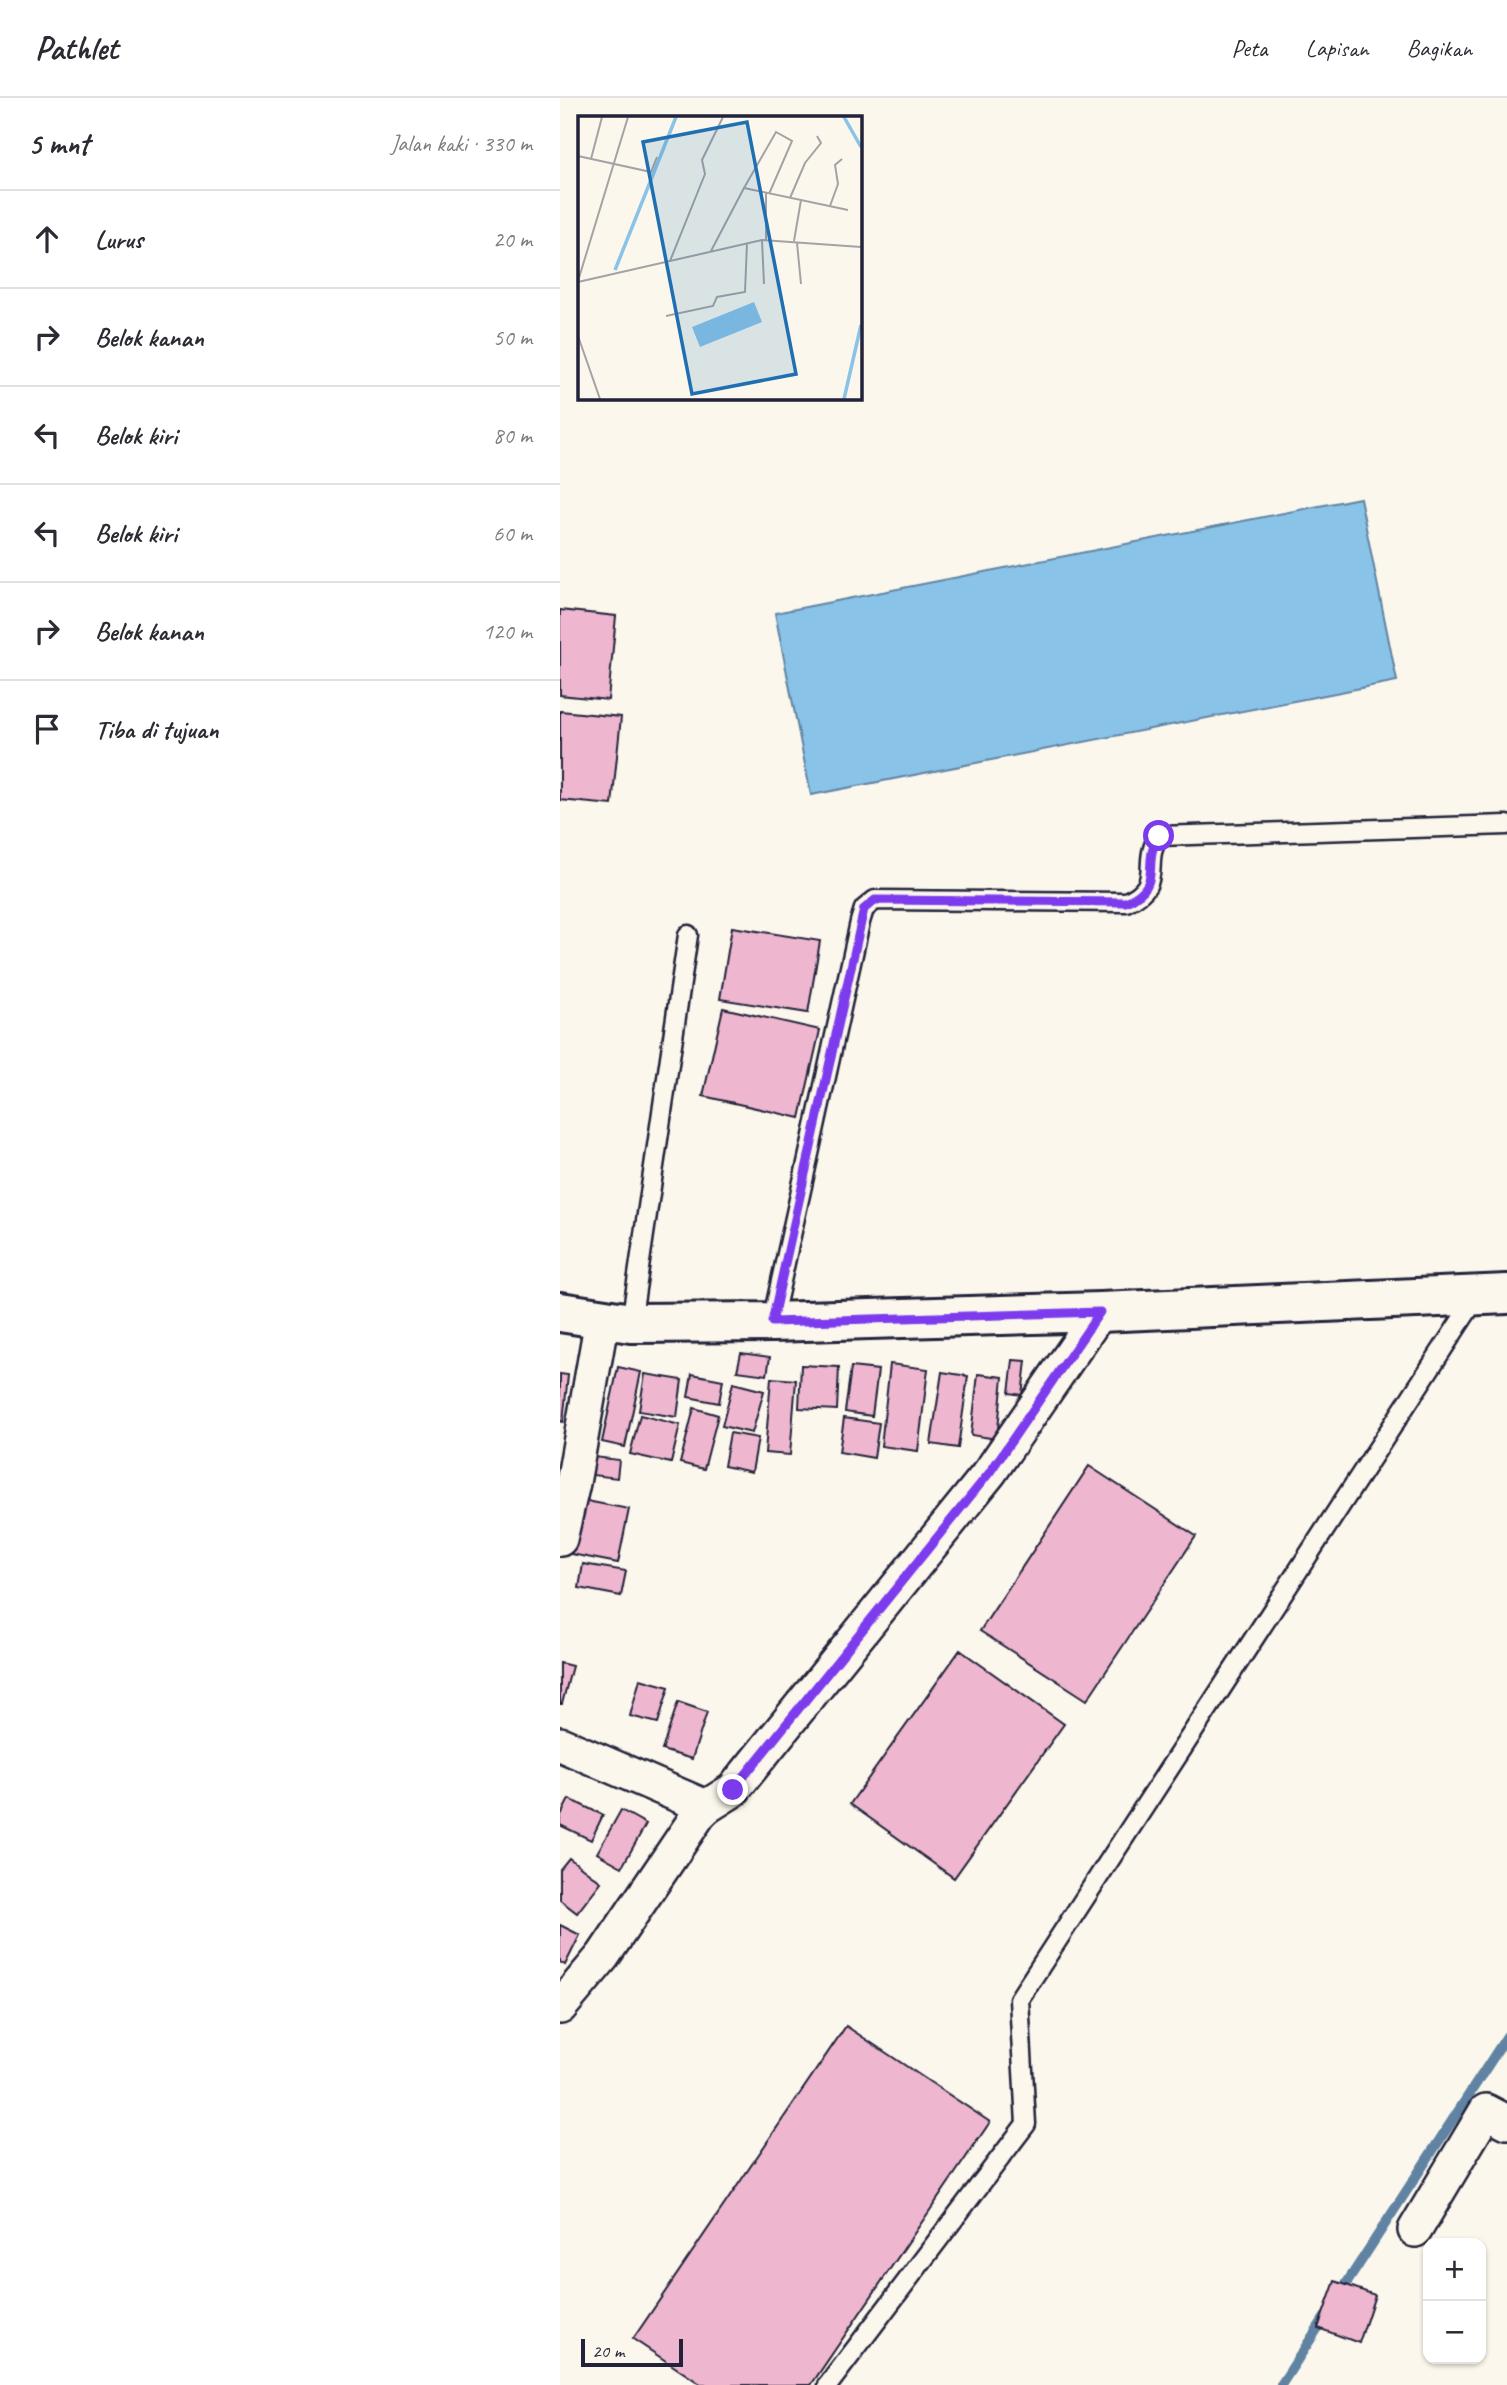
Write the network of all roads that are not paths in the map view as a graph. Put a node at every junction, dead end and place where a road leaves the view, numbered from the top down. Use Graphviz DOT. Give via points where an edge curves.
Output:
graph roads {
  1 [pos="1507,825"];
  2 [pos="688,935"];
  3 [pos="1492,1295"];
  4 [pos="560,1312"];
  5 [pos="1100,1312"];
  6 [pos="617,1321"];
  7 [pos="772,1322"];
  8 [pos="560,1539"];
  9 [pos="560,1744"];
  10 [pos="706,1807"];
  11 [pos="560,2007"];
  12 [pos="1507,2122"];
  13 [pos="1415,2230"];
  14 [pos="828,2385"];
  1 -- 7 [label="lane" via="1159,836 1153,844 1149,884 1140,896 1126,902 875,900 864,909 860,922"];
  2 -- 6 [label="lane"];
  3 -- 5 [label="main road"];
  3 -- 14 [label="lane" via="1019,1999 1026,2124"];
  4 -- 6 [label="main road"];
  5 -- 7 [label="main road"];
  5 -- 10 [label="street" via="990,1472 748,1774"];
  6 -- 7 [label="main road"];
  6 -- 8 [label="street"];
  9 -- 10 [label="street"];
  10 -- 11 [label="street" via="603,1956"];
  12 -- 13 [label="street" via="1486,2111"];
}
